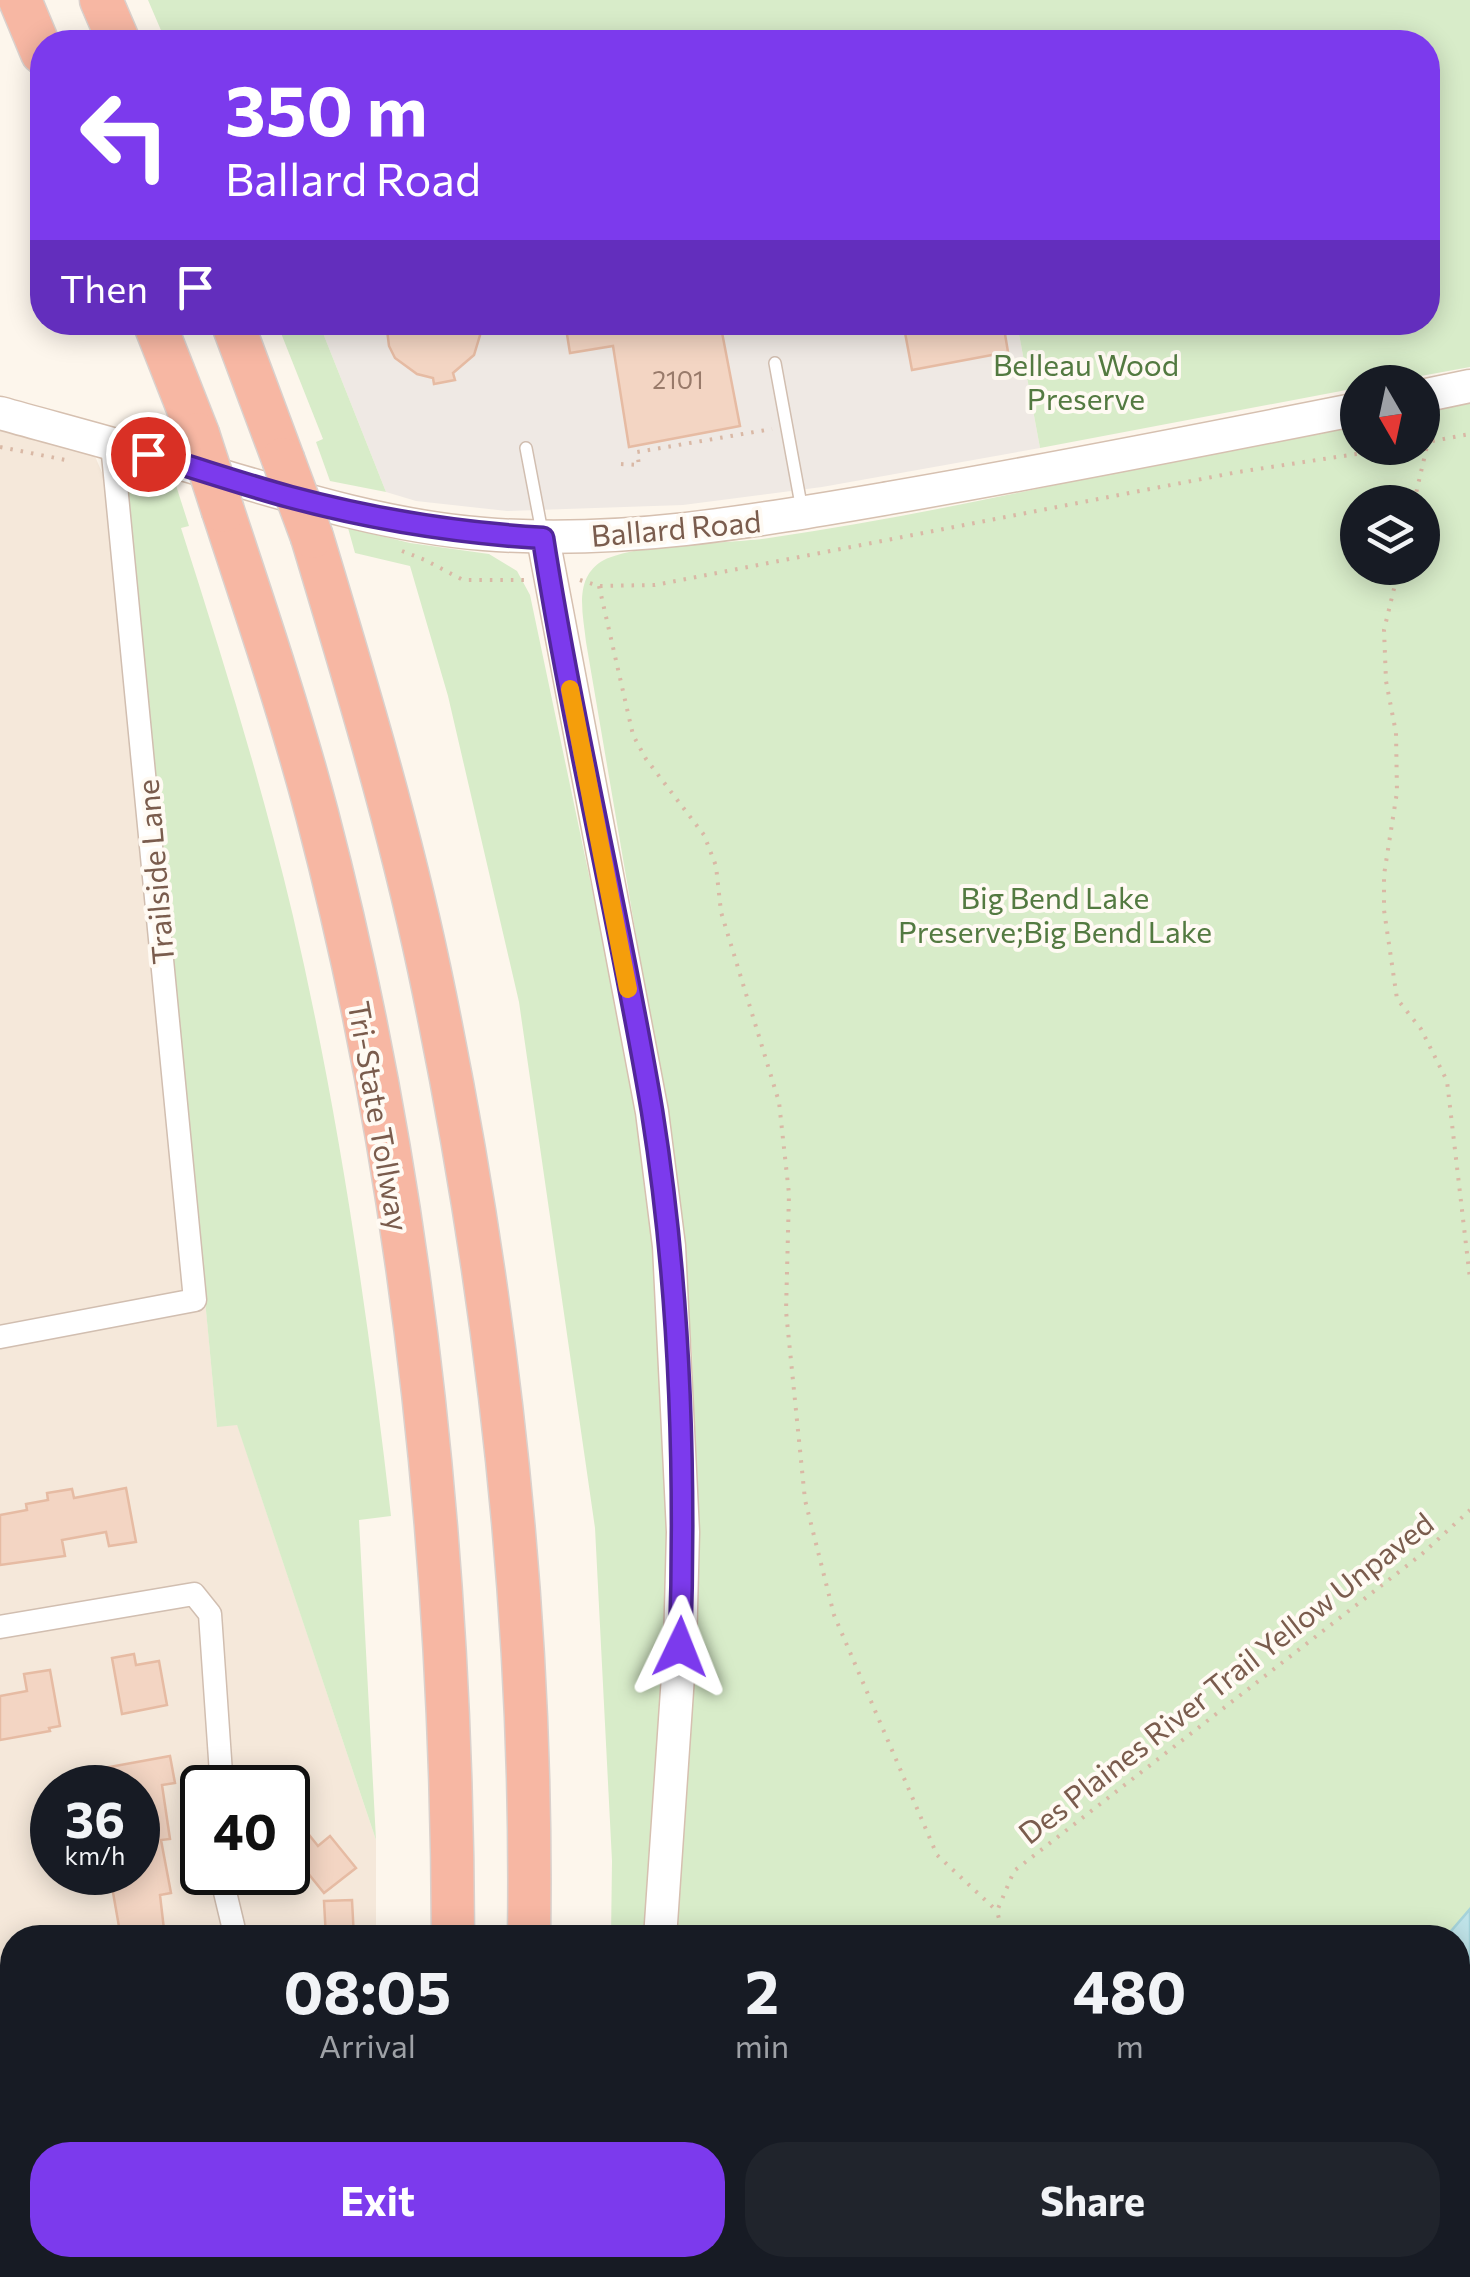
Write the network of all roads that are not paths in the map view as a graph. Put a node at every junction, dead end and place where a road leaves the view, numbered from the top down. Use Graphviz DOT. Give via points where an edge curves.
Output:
graph roads {
  1 [pos="20,0"];
  2 [pos="101,0"];
  3 [pos="32,30"];
  4 [pos="114,30"];
  5 [pos="159,335"];
  6 [pos="237,335"];
  7 [pos="775,364"];
  8 [pos="1470,386"];
  9 [pos="1440,392"];
  10 [pos="1340,412"];
  11 [pos="0,414"];
  12 [pos="112,444"];
  13 [pos="526,448"];
  14 [pos="803,514"];
  15 [pos="543,538"];
  16 [pos="0,1337"];
  17 [pos="0,1627"];
  18 [pos="220,1765"];
  19 [pos="226,1895"];
  20 [pos="233,1925"];
  21 [pos="453,1925"];
  22 [pos="530,1925"];
  23 [pos="661,1925"];
  1 -- 3 [label="highway"];
  2 -- 4 [label="highway"];
  5 -- 21 [label="highway, Tri-State Tollway, bridge" via="198,434 317,814 382,1104 432,1464 446,1642"];
  6 -- 22 [label="highway, bridge" via="312,537 386,790 462,1136 497,1367 520,1612"];
  7 -- 14 [label="lane"];
  8 -- 9 [label="street"];
  10 -- 14 [label="street, Ballard Road"];
  11 -- 12 [label="street, Ballard Road"];
  12 -- 15 [label="street, Ballard Road" via="310,502 420,525"];
  12 -- 16 [label="street, Trailside Lane" via="195,1300"];
  13 -- 15 [label="lane"];
  14 -- 15 [label="street, Ballard Road"];
  15 -- 23 [label="street" via="652,1112 668,1246 682,1570"];
  17 -- 18 [label="street" via="194,1594 210,1614"];
  19 -- 20 [label="street"];
}
